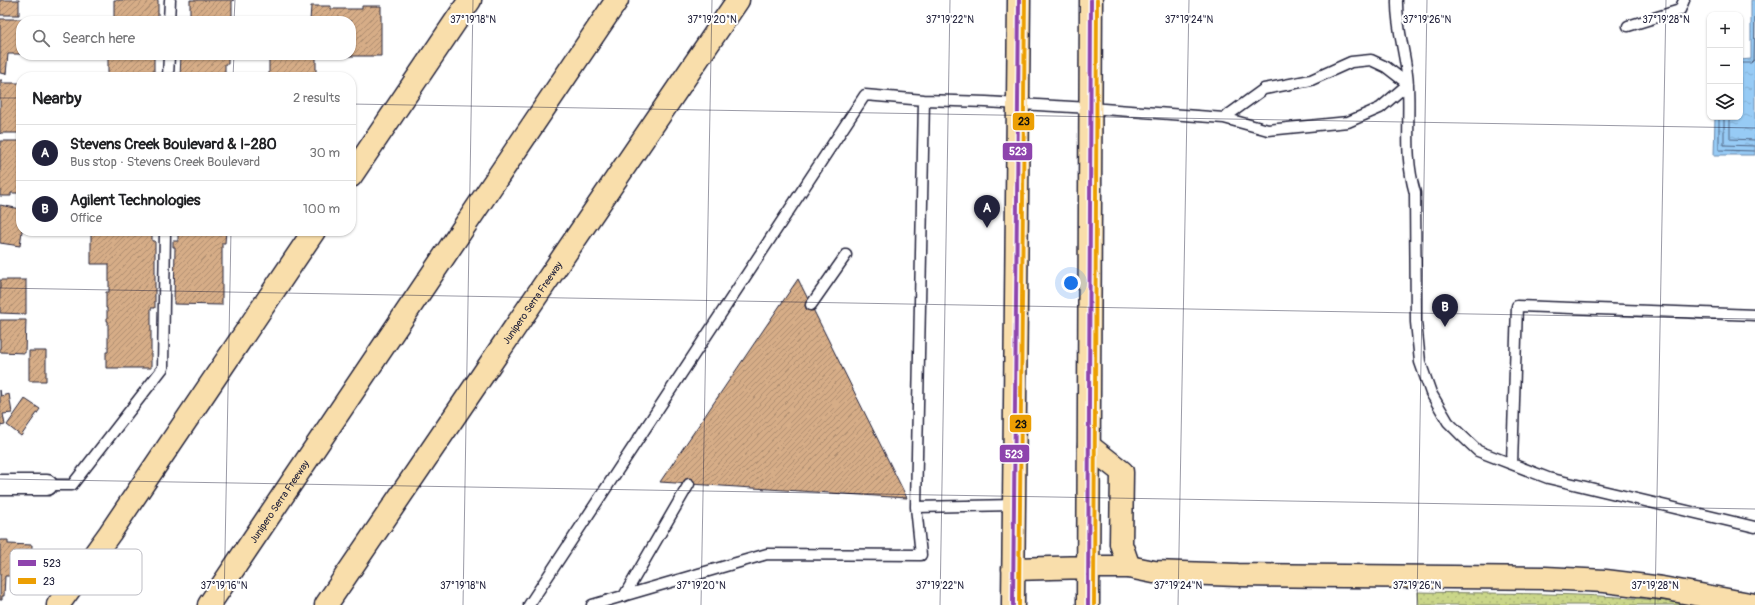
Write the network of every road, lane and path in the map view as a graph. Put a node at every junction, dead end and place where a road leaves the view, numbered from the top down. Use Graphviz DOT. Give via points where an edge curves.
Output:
graph roads {
  1 [pos="170,0"];
  2 [pos="470,0"];
  3 [pos="617,0"];
  4 [pos="738,0"];
  5 [pos="1019,0"];
  6 [pos="1091,0"];
  7 [pos="1397,0"];
  8 [pos="1684,0"];
  9 [pos="169,16"];
  10 [pos="1628,26"];
  11 [pos="169,60"];
  12 [pos="168,72"];
  13 [pos="1408,84"];
  14 [pos="924,100"];
  15 [pos="1019,104"];
  16 [pos="1090,108"];
  17 [pos="1224,118"];
  18 [pos="356,169"];
  19 [pos="165,236"];
  20 [pos="311,236"];
  21 [pos="846,256"];
  22 [pos="811,305"];
  23 [pos="1755,315"];
  24 [pos="1090,446"];
  25 [pos="1512,464"];
  26 [pos="689,484"];
  27 [pos="0,485"];
  28 [pos="47,485"];
  29 [pos="1015,505"];
  30 [pos="916,507"];
  31 [pos="1755,527"];
  32 [pos="98,549"];
  33 [pos="1089,567"];
  34 [pos="1129,567"];
  35 [pos="1014,569"];
  36 [pos="65,595"];
  37 [pos="624,596"];
  38 [pos="58,605"];
  39 [pos="209,605"];
  40 [pos="326,605"];
  41 [pos="529,605"];
  42 [pos="592,605"];
  43 [pos="1013,605"];
  44 [pos="1088,605"];
  45 [pos="1755,605"];
  1 -- 9 [label="lane"];
  2 -- 18 [label="main road"];
  3 -- 39 [label="main road, Junipero Serra Freeway"];
  4 -- 40 [label="main road, Junipero Serra Freeway"];
  5 -- 15 [label="main road"];
  6 -- 16 [label="main road"];
  7 -- 13 [label="lane"];
  8 -- 10 [label="lane" via="1680,10"];
  11 -- 12 [label="lane"];
  13 -- 17 [label="lane" via="1380,108 1348,122 1268,130"];
  13 -- 17 [label="lane" via="1386,67 1371,60 1351,62 1310,80 1264,89"];
  13 -- 25 [label="lane" via="1408,155 1415,193 1416,322 1420,362 1431,393 1448,422 1478,451"];
  14 -- 15 [label="lane"];
  14 -- 30 [label="lane"];
  14 -- 41 [label="lane" via="865,95"];
  15 -- 16 [label="lane"];
  15 -- 29 [label="main road"];
  16 -- 17 [label="lane"];
  16 -- 24 [label="main road"];
  19 -- 28 [label="lane" via="163,368 72,485"];
  20 -- 32 [label="main road"];
  21 -- 22 [label="lane"];
  23 -- 25 [label="lane" via="1517,306"];
  24 -- 33 [label="main road"];
  24 -- 34 [label="main road" via="1122,472 1121,544"];
  25 -- 31 [label="lane" via="1548,478"];
  26 -- 37 [label="lane"];
  27 -- 28 [label="street"];
  29 -- 30 [label="lane"];
  29 -- 35 [label="main road"];
  30 -- 37 [label="lane" via="921,555 767,554"];
  33 -- 34 [label="main road"];
  33 -- 35 [label="main road"];
  33 -- 44 [label="main road"];
  34 -- 45 [label="main road" via="1154,572 1238,575 1545,578 1605,581 1662,588"];
  35 -- 43 [label="main road"];
  36 -- 38 [label="main road"];
  37 -- 42 [label="lane"];
}
